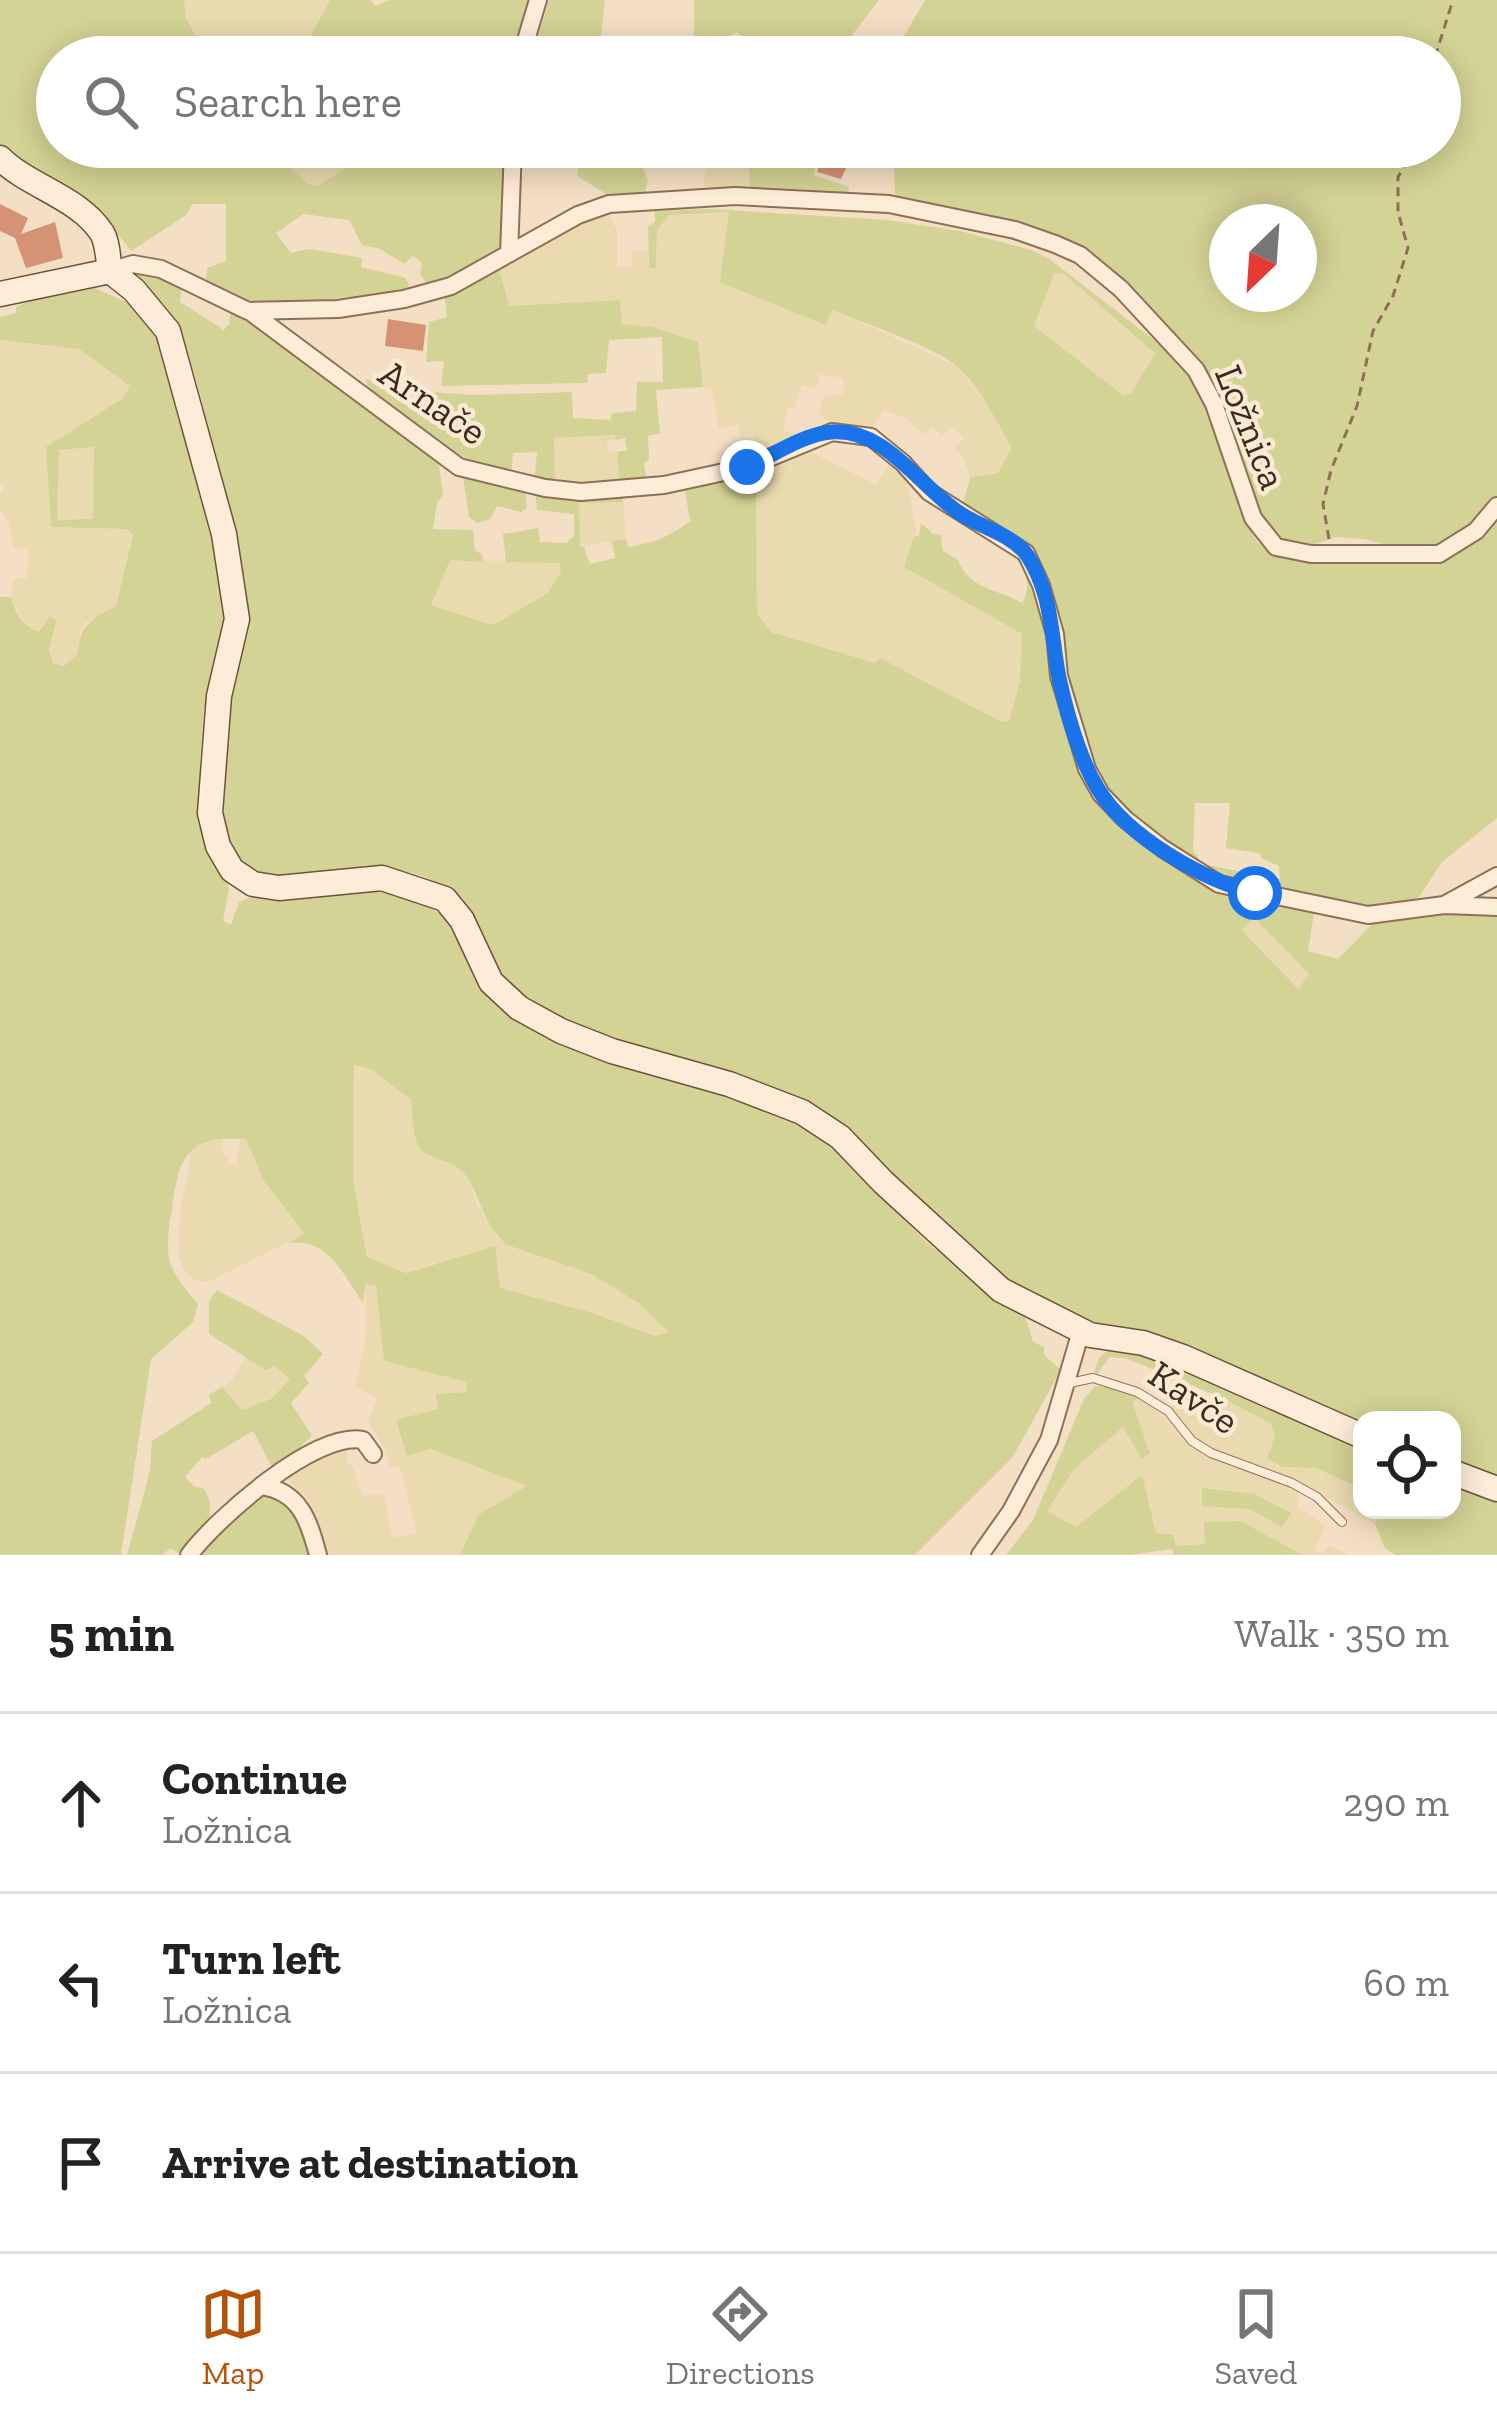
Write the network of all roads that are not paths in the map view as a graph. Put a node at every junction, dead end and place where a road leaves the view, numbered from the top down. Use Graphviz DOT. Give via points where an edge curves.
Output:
graph roads {
  1 [pos="538,0"];
  2 [pos="527,36"];
  3 [pos="0,158"];
  4 [pos="512,168"];
  5 [pos="889,204"];
  6 [pos="509,254"];
  7 [pos="110,271"];
  8 [pos="0,294"];
  9 [pos="248,310"];
  10 [pos="1497,506"];
  11 [pos="1497,876"];
  12 [pos="1444,905"];
  13 [pos="1497,907"];
  14 [pos="1081,1330"];
  15 [pos="1065,1384"];
  16 [pos="1353,1432"];
  17 [pos="373,1454"];
  18 [pos="1461,1476"];
  19 [pos="261,1486"];
  20 [pos="1497,1490"];
  21 [pos="1342,1522"];
  22 [pos="189,1555"];
  23 [pos="318,1555"];
  24 [pos="980,1555"];
  1 -- 2 [label="street"];
  3 -- 7 [label="street" via="92,222 104,235"];
  4 -- 6 [label="street"];
  5 -- 6 [label="street, Arnače" via="735,196 609,204"];
  5 -- 10 [label="street, Ložnica" via="1015,230 1080,255 1196,370 1253,518 1276,547 1438,554 1476,531"];
  6 -- 9 [label="street, Arnače" via="451,286 404,299"];
  7 -- 8 [label="street"];
  7 -- 9 [label="street, Arnače" via="133,264 161,269"];
  7 -- 14 [label="street" via="168,331 224,534 237,619 219,695 210,813 232,870 279,888 382,878 445,899 491,982 519,1008 612,1051 802,1112 840,1137 1001,1290"];
  9 -- 12 [label="street, Arnače" via="459,467 545,488 664,485 747,467 832,432 871,437 929,492 1026,553 1088,769 1125,820 1237,889 1354,914"];
  11 -- 12 [label="street"];
  12 -- 13 [label="street"];
  14 -- 15 [label="street"];
  14 -- 16 [label="street" via="1184,1357"];
  15 -- 21 [label="lane, Kavče" via="1093,1378 1137,1392 1168,1411 1192,1442 1292,1483"];
  15 -- 24 [label="street" via="1049,1440"];
  17 -- 19 [label="street" via="350,1437"];
  18 -- 20 [label="street"];
  19 -- 22 [label="street"];
  19 -- 23 [label="street" via="295,1500"];
}
